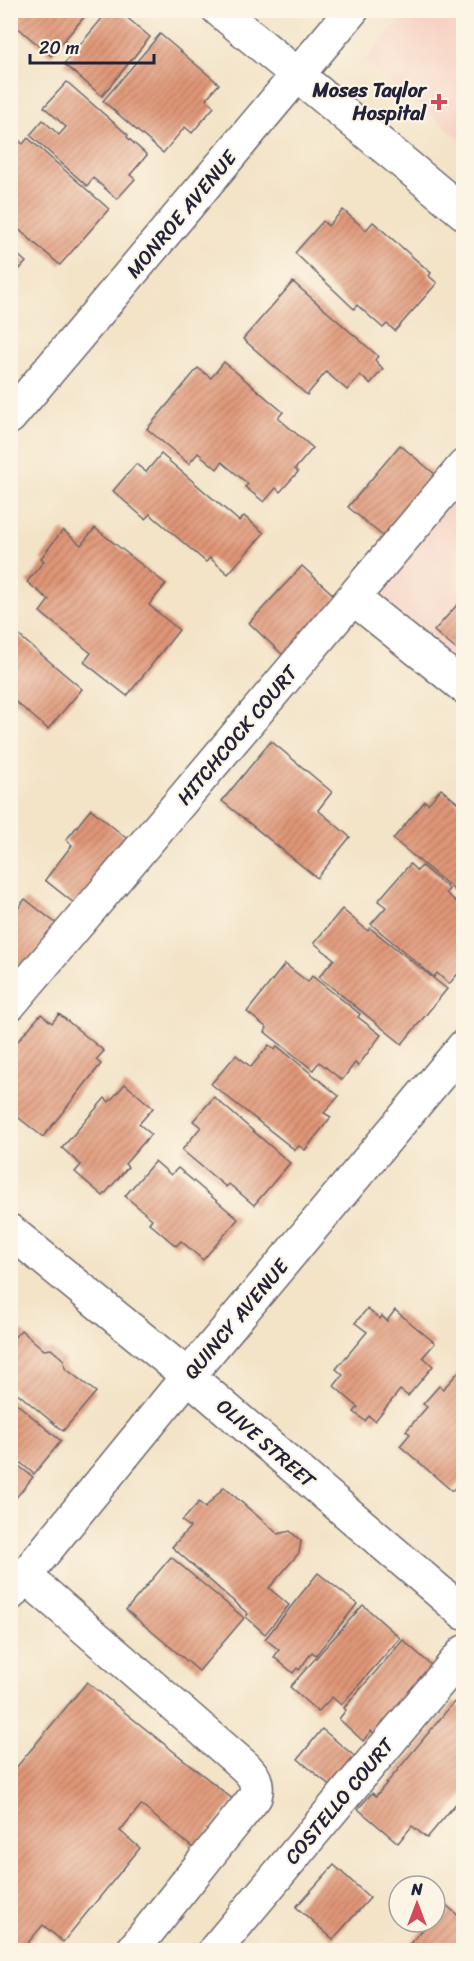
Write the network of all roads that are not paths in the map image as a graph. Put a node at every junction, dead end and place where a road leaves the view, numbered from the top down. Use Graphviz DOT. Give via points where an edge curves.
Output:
graph roads {
  1 [pos="219,10"];
  2 [pos="352,10"];
  3 [pos="298,75"];
  4 [pos="464,213"];
  5 [pos="10,417"];
  6 [pos="464,466"];
  7 [pos="353,598"];
  8 [pos="464,687"];
  9 [pos="10,1004"];
  10 [pos="464,1046"];
  11 [pos="10,1231"];
  12 [pos="188,1376"];
  13 [pos="18,1585"];
  14 [pos="464,1613"];
  15 [pos="464,1652"];
  16 [pos="133,1950"];
  17 [pos="215,1950"];
  1 -- 3 [label="street"];
  2 -- 3 [label="street, MONROE AVENUE"];
  3 -- 4 [label="street"];
  3 -- 5 [label="street, MONROE AVENUE"];
  6 -- 7 [label="street, HITCHCOCK COURT"];
  7 -- 8 [label="street"];
  7 -- 9 [label="street, HITCHCOCK COURT"];
  10 -- 12 [label="street, QUINCY AVENUE"];
  11 -- 12 [label="street, OLIVE STREET"];
  12 -- 13 [label="street, QUINCY AVENUE"];
  12 -- 14 [label="street, OLIVE STREET"];
  13 -- 16 [label="street" via="243,1765 256,1780 255,1797"];
  15 -- 17 [label="street, COSTELLO COURT"];
}
